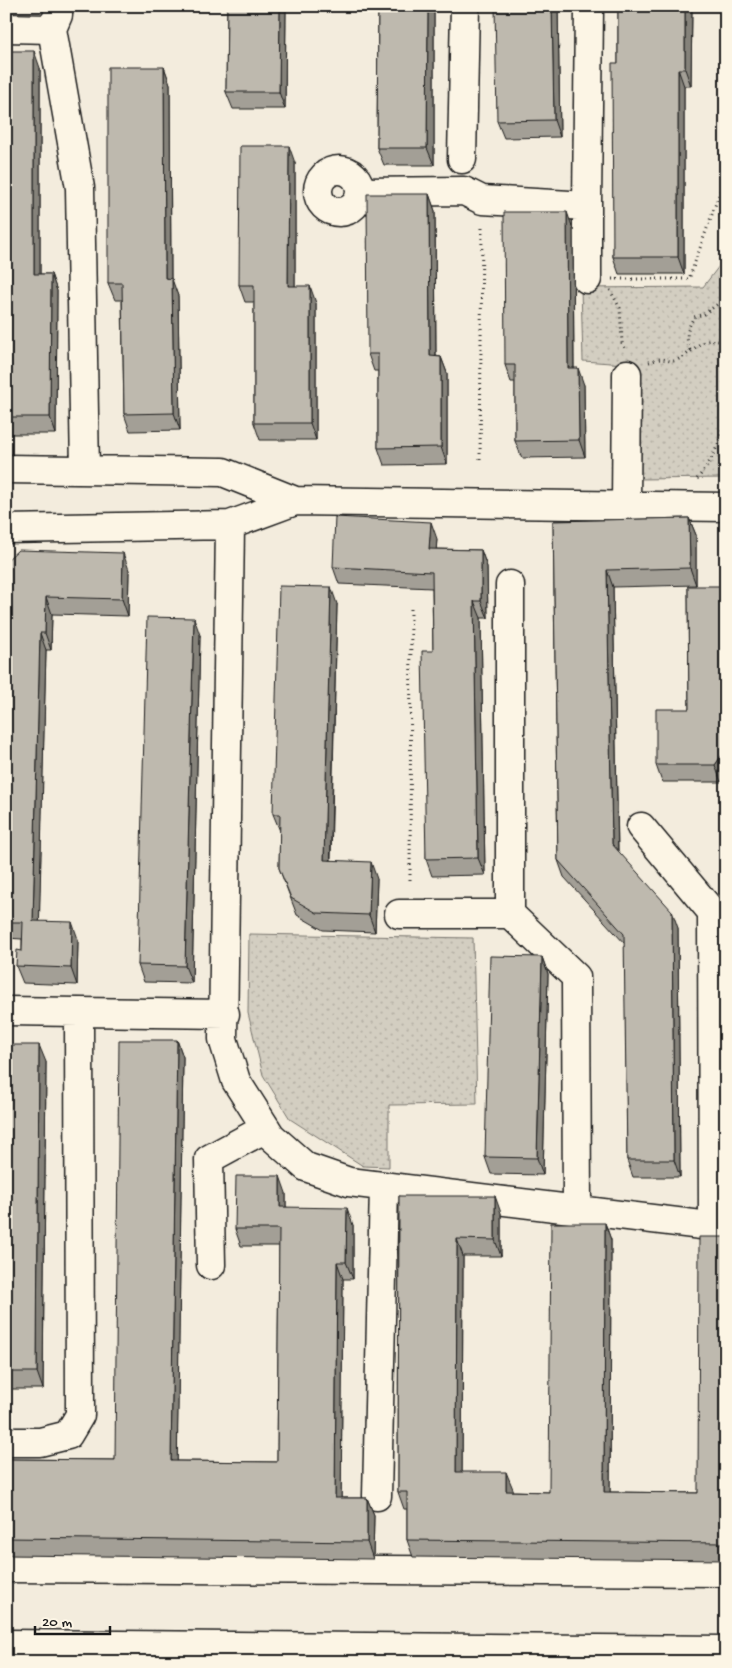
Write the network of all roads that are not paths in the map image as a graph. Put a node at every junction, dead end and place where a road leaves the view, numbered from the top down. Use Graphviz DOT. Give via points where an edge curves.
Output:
graph roads {
  1 [pos="465,6"];
  2 [pos="589,6"];
  3 [pos="55,17"];
  4 [pos="6,28"];
  5 [pos="462,159"];
  6 [pos="360,192"];
  7 [pos="587,206"];
  8 [pos="596,279"];
  9 [pos="633,362"];
  10 [pos="6,469"];
  11 [pos="84,470"];
  12 [pos="295,501"];
  13 [pos="626,506"];
  14 [pos="726,508"];
  15 [pos="230,525"];
  16 [pos="6,529"];
  17 [pos="510,585"];
  18 [pos="642,827"];
  19 [pos="399,914"];
  20 [pos="510,914"];
  21 [pos="6,1011"];
  22 [pos="79,1012"];
  23 [pos="225,1014"];
  24 [pos="266,1128"];
  25 [pos="384,1186"];
  26 [pos="577,1209"];
  27 [pos="719,1227"];
  28 [pos="211,1265"];
  29 [pos="6,1442"];
  30 [pos="377,1496"];
  31 [pos="6,1568"];
  32 [pos="726,1572"];
  33 [pos="6,1644"];
  34 [pos="726,1650"];
  35 [pos="50,1653"];
  36 [pos="263,1654"];
  37 [pos="505,1654"];
  1 -- 5 [label="street"];
  2 -- 7 [label="street"];
  3 -- 4 [label="street"];
  3 -- 11 [label="street" via="80,188"];
  6 -- 7 [label="street" via="464,191 482,200"];
  7 -- 8 [label="street"];
  9 -- 13 [label="street"];
  10 -- 11 [label="street"];
  11 -- 12 [label="street" via="223,472"];
  12 -- 13 [label="street"];
  12 -- 15 [label="street"];
  13 -- 14 [label="street"];
  15 -- 16 [label="street"];
  15 -- 23 [label="street"];
  17 -- 20 [label="street"];
  18 -- 27 [label="street" via="712,912"];
  19 -- 20 [label="street"];
  20 -- 26 [label="street" via="576,977"];
  21 -- 22 [label="street"];
  22 -- 23 [label="street"];
  22 -- 29 [label="street" via="80,1415 68,1435 40,1442"];
  23 -- 24 [label="street" via="224,1039 236,1081"];
  24 -- 25 [label="street" via="306,1166 349,1182"];
  24 -- 28 [label="street" via="209,1158"];
  25 -- 26 [label="street"];
  25 -- 30 [label="street"];
  26 -- 27 [label="street"];
  31 -- 32 [label="street"];
  33 -- 35 [label="street"];
  34 -- 37 [label="street"];
  35 -- 36 [label="street"];
  36 -- 37 [label="street"];
}
